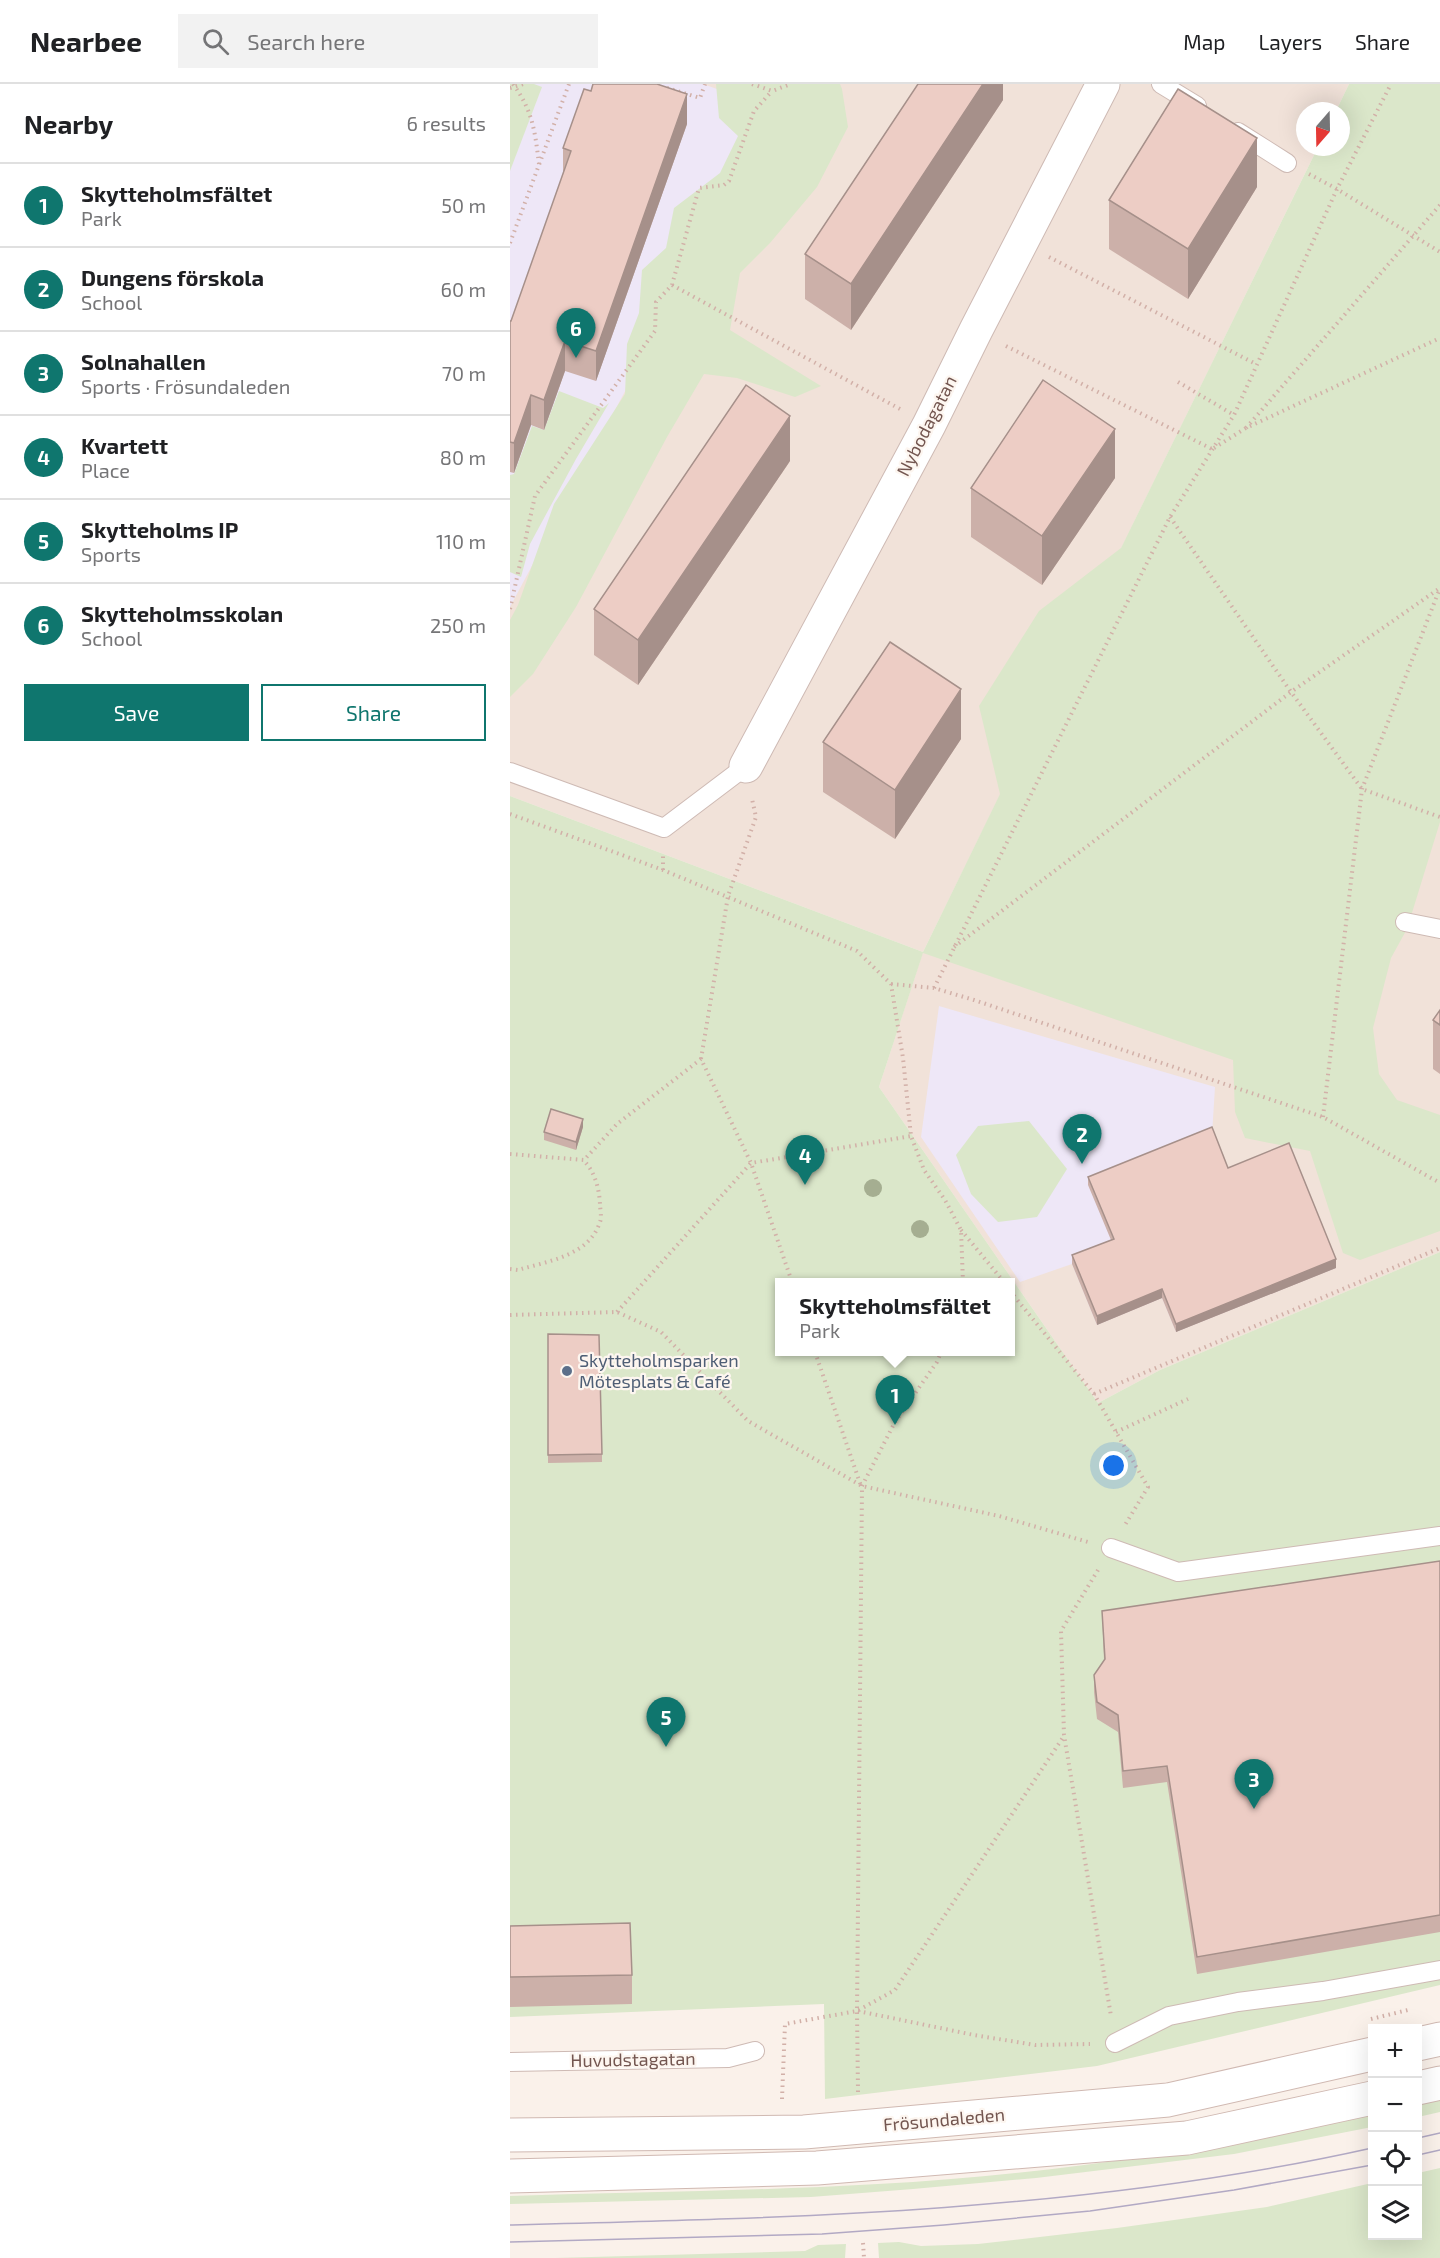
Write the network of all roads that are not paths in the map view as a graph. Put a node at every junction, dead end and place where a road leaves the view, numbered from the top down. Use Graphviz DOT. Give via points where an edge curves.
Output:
graph roads {
  1 [pos="1103,84"];
  2 [pos="1161,84"];
  3 [pos="1287,163"];
  4 [pos="746,766"];
  5 [pos="510,772"];
  6 [pos="1405,922"];
  7 [pos="1440,929"];
  8 [pos="1440,1536"];
  9 [pos="1111,1548"];
  10 [pos="1440,1970"];
  11 [pos="1440,2039"];
  12 [pos="1115,2043"];
  13 [pos="1422,2043"];
  14 [pos="755,2051"];
  15 [pos="1368,2055"];
  16 [pos="510,2062"];
  17 [pos="1440,2083"];
  18 [pos="1422,2087"];
  19 [pos="1368,2099"];
  20 [pos="510,2135"];
  21 [pos="510,2176"];
  1 -- 4 [label="main road, Nybodagatan" via="930,425"];
  2 -- 3 [label="lane"];
  4 -- 5 [label="lane" via="664,828"];
  6 -- 7 [label="lane"];
  8 -- 9 [label="lane" via="1178,1572"];
  10 -- 12 [label="lane" via="1169,2016"];
  11 -- 13 [label="main road"];
  14 -- 16 [label="lane, Huvudstagatan" via="728,2058"];
  15 -- 20 [label="main road, Frösundaleden" via="1168,2100 804,2132"];
  17 -- 18 [label="main road"];
  19 -- 21 [label="main road, Frösundaleden" via="1187,2138 817,2168"];
}
